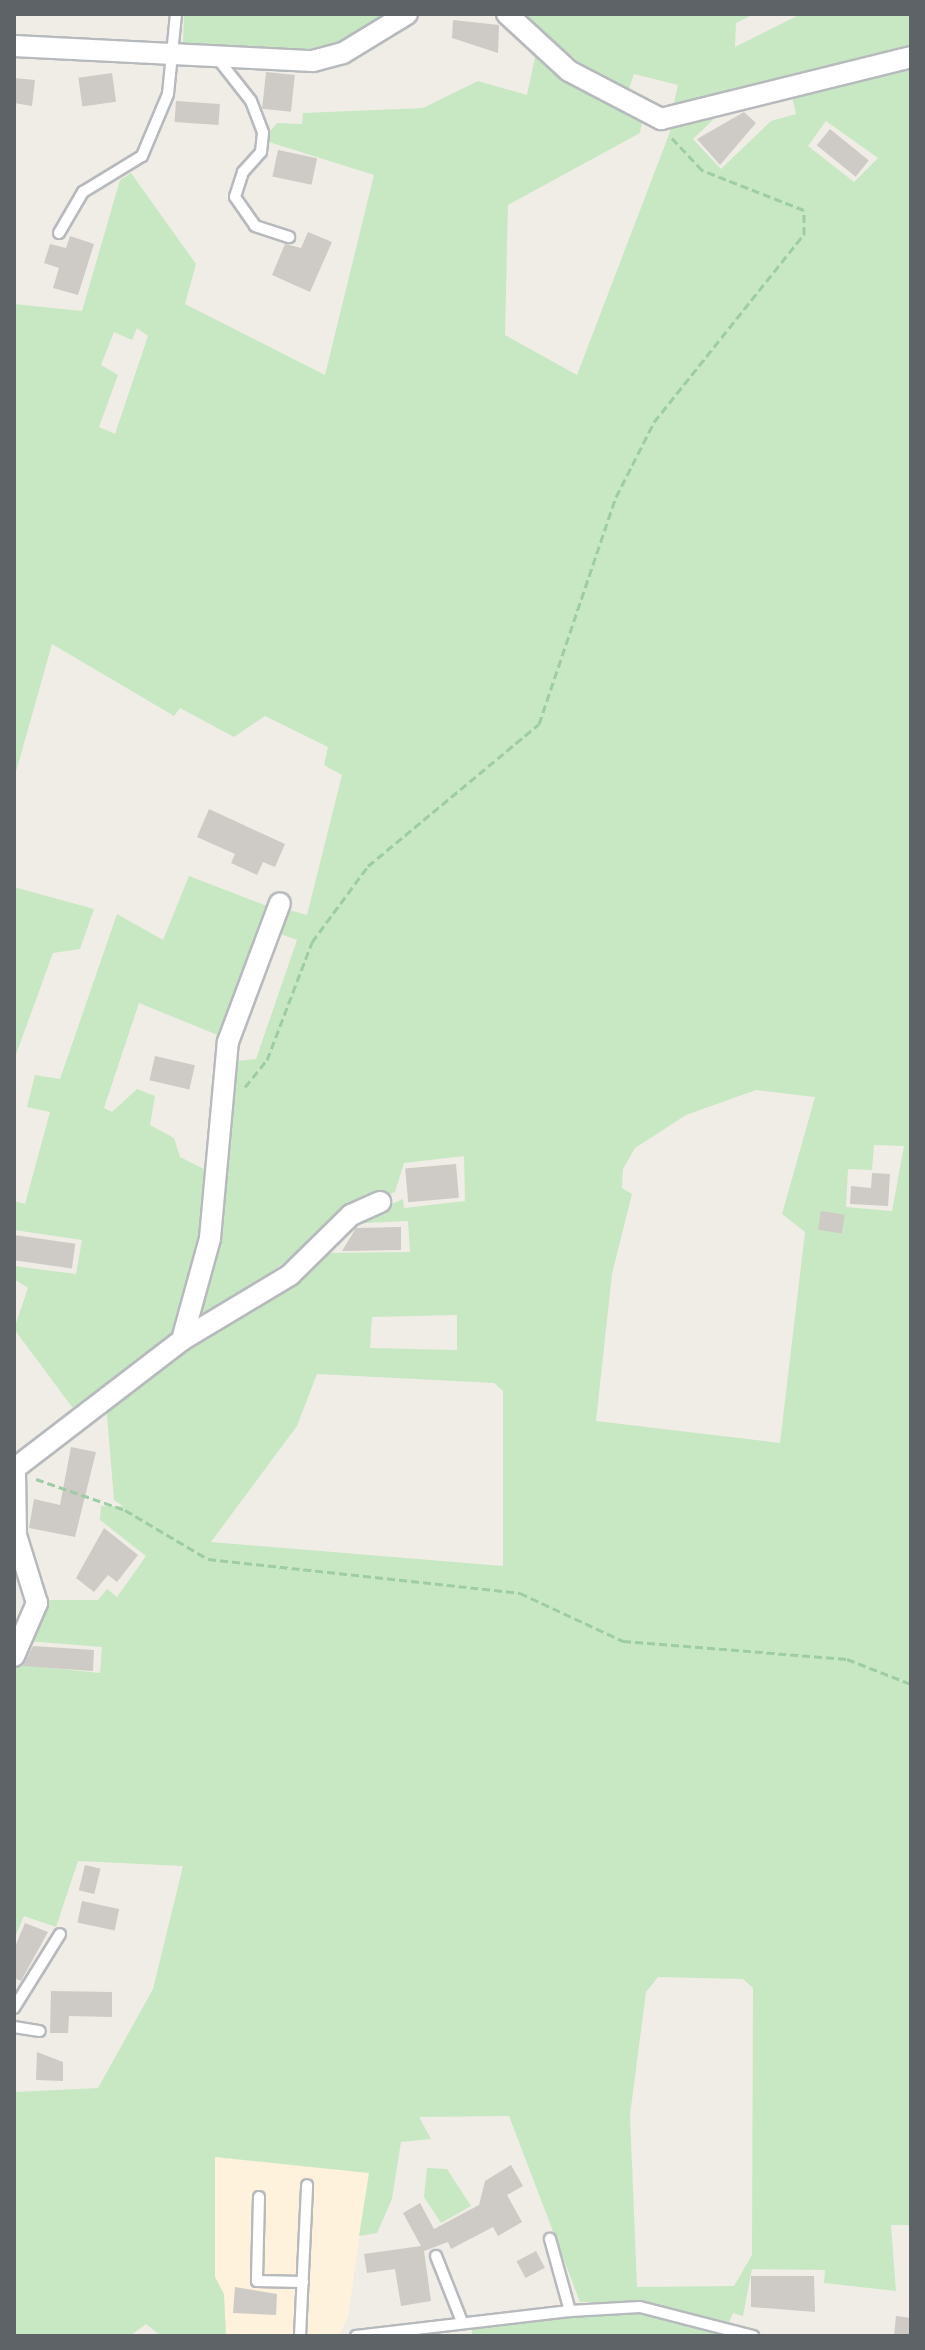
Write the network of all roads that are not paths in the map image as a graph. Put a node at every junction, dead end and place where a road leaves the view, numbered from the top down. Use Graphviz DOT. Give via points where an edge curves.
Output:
graph roads {
  1 [pos="176,14"];
  2 [pos="407,14"];
  3 [pos="507,14"];
  4 [pos="14,46"];
  5 [pos="174,56"];
  6 [pos="911,57"];
  7 [pos="218,59"];
  8 [pos="59,233"];
  9 [pos="289,237"];
  10 [pos="280,903"];
  11 [pos="380,1202"];
  12 [pos="182,1340"];
  13 [pos="14,1468"];
  14 [pos="14,1656"];
  15 [pos="60,1934"];
  16 [pos="14,2008"];
  17 [pos="14,2027"];
  18 [pos="40,2031"];
  19 [pos="307,2185"];
  20 [pos="259,2197"];
  21 [pos="550,2239"];
  22 [pos="436,2256"];
  23 [pos="303,2282"];
  24 [pos="570,2311"];
  25 [pos="461,2319"];
  26 [pos="300,2336"];
  27 [pos="356,2336"];
  28 [pos="753,2336"];
  1 -- 5 [label="lane"];
  2 -- 7 [label="street" via="343,53 313,61"];
  3 -- 6 [label="street" via="569,71 615,101 661,119"];
  4 -- 5 [label="street"];
  5 -- 7 [label="street"];
  5 -- 8 [label="lane" via="142,156 83,192"];
  7 -- 9 [label="lane" via="251,101 263,133 261,152 243,172 235,197 255,226"];
  10 -- 12 [label="street" via="228,1042 210,1238"];
  11 -- 12 [label="street" via="351,1215 290,1275"];
  12 -- 13 [label="street"];
  13 -- 14 [label="street" via="16,1535 37,1603"];
  15 -- 16 [label="lane"];
  17 -- 18 [label="lane"];
  19 -- 23 [label="lane"];
  20 -- 23 [label="lane" via="257,2281"];
  21 -- 24 [label="lane"];
  22 -- 25 [label="lane"];
  23 -- 26 [label="lane"];
  24 -- 25 [label="lane"];
  24 -- 28 [label="lane" via="640,2307"];
  25 -- 27 [label="lane"];
}
